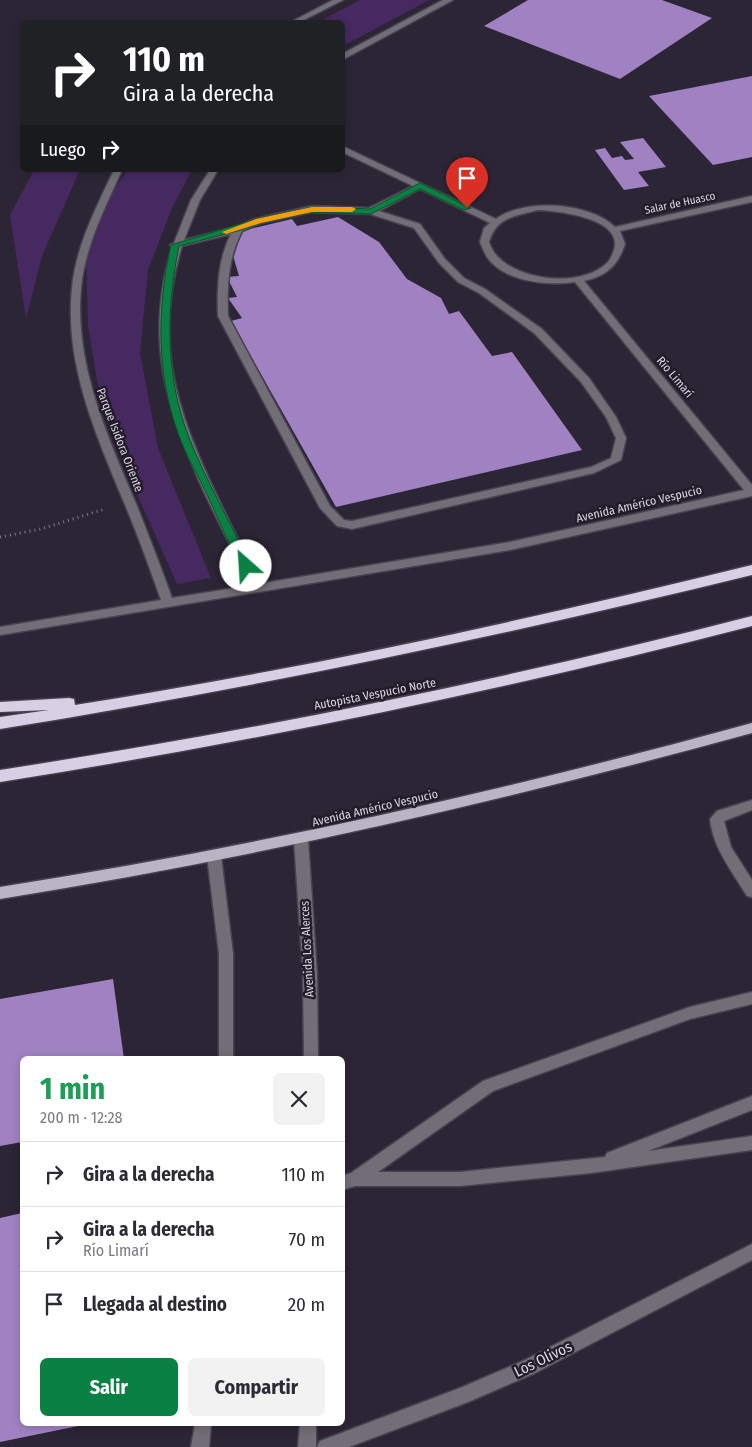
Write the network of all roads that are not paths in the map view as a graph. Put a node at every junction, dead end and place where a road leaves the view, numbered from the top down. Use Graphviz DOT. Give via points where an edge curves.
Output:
graph roads {
  1 [pos="338,0"];
  2 [pos="449,0"];
  3 [pos="299,20"];
  4 [pos="345,56"];
  5 [pos="345,149"];
  6 [pos="117,172"];
  7 [pos="213,172"];
  8 [pos="420,186"];
  9 [pos="752,199"];
  10 [pos="371,211"];
  11 [pos="495,222"];
  12 [pos="238,229"];
  13 [pos="613,230"];
  14 [pos="176,245"];
  15 [pos="578,280"];
  16 [pos="752,492"];
  17 [pos="752,570"];
  18 [pos="261,588"];
  19 [pos="168,603"];
  20 [pos="752,621"];
  21 [pos="0,631"];
  22 [pos="153,699"];
  23 [pos="0,707"];
  24 [pos="0,722"];
  25 [pos="752,728"];
  26 [pos="0,776"];
  27 [pos="752,805"];
  28 [pos="301,839"];
  29 [pos="214,856"];
  30 [pos="752,892"];
  31 [pos="0,894"];
  32 [pos="752,998"];
  33 [pos="226,1056"];
  34 [pos="311,1056"];
  35 [pos="752,1103"];
  36 [pos="752,1143"];
  37 [pos="591,1166"];
  38 [pos="349,1181"];
  39 [pos="752,1252"];
  40 [pos="203,1426"];
  41 [pos="308,1426"];
  42 [pos="200,1447"];
  43 [pos="307,1447"];
  44 [pos="326,1447"];
  1 -- 3 [label="street"];
  2 -- 4 [label="street"];
  5 -- 8 [label="street"];
  6 -- 19 [label="street, Parque Isidora Oriente" via="88,234 76,282 74,307 78,358 87,397 157,566"];
  7 -- 14 [label="street" via="191,208"];
  8 -- 10 [label="street"];
  8 -- 11 [label="street"];
  9 -- 13 [label="street, Salar de Huasco"];
  10 -- 12 [label="street" via="312,209 258,221"];
  10 -- 12 [label="street" via="417,226 442,261 461,280 538,331 585,380 611,417 621,438 616,460 594,470 352,525 341,523 326,508 224,316 222,284"];
  11 -- 13 [label="street" via="521,209 556,207 590,214"];
  11 -- 15 [label="street" via="485,237 485,246 495,262 505,269 532,279"];
  12 -- 14 [label="street"];
  13 -- 15 [label="street" via="620,244 615,259 601,272"];
  14 -- 18 [label="street" via="168,280 164,325 174,403 183,435 202,476 246,566"];
  15 -- 16 [label="street, Río Limarí"];
  16 -- 18 [label="street, Avenida Américo Vespucio" via="510,546"];
  17 -- 22 [label="highway" via="505,629"];
  18 -- 19 [label="street, Avenida Américo Vespucio"];
  19 -- 21 [label="street, Avenida Américo Vespucio"];
  20 -- 26 [label="highway, Autopista Vespucio Norte" via="454,694 204,743"];
  22 -- 23 [label="highway"];
  22 -- 24 [label="highway"];
  25 -- 28 [label="main road, Avenida Américo Vespucio" via="517,790"];
  27 -- 30 [label="street" via="722,815 717,819 717,827 723,845"];
  28 -- 29 [label="main road, Avenida Américo Vespucio"];
  28 -- 34 [label="street, Avenida Los Alerces" via="310,975"];
  29 -- 31 [label="main road, Avenida Américo Vespucio"];
  29 -- 33 [label="street" via="226,954"];
  32 -- 38 [label="street" via="690,1013 488,1086"];
  35 -- 37 [label="street"];
  36 -- 37 [label="street"];
  37 -- 38 [label="street" via="460,1179"];
  39 -- 44 [label="street, Los Olivos" via="529,1367"];
  40 -- 42 [label="street"];
  41 -- 43 [label="street"];
}
